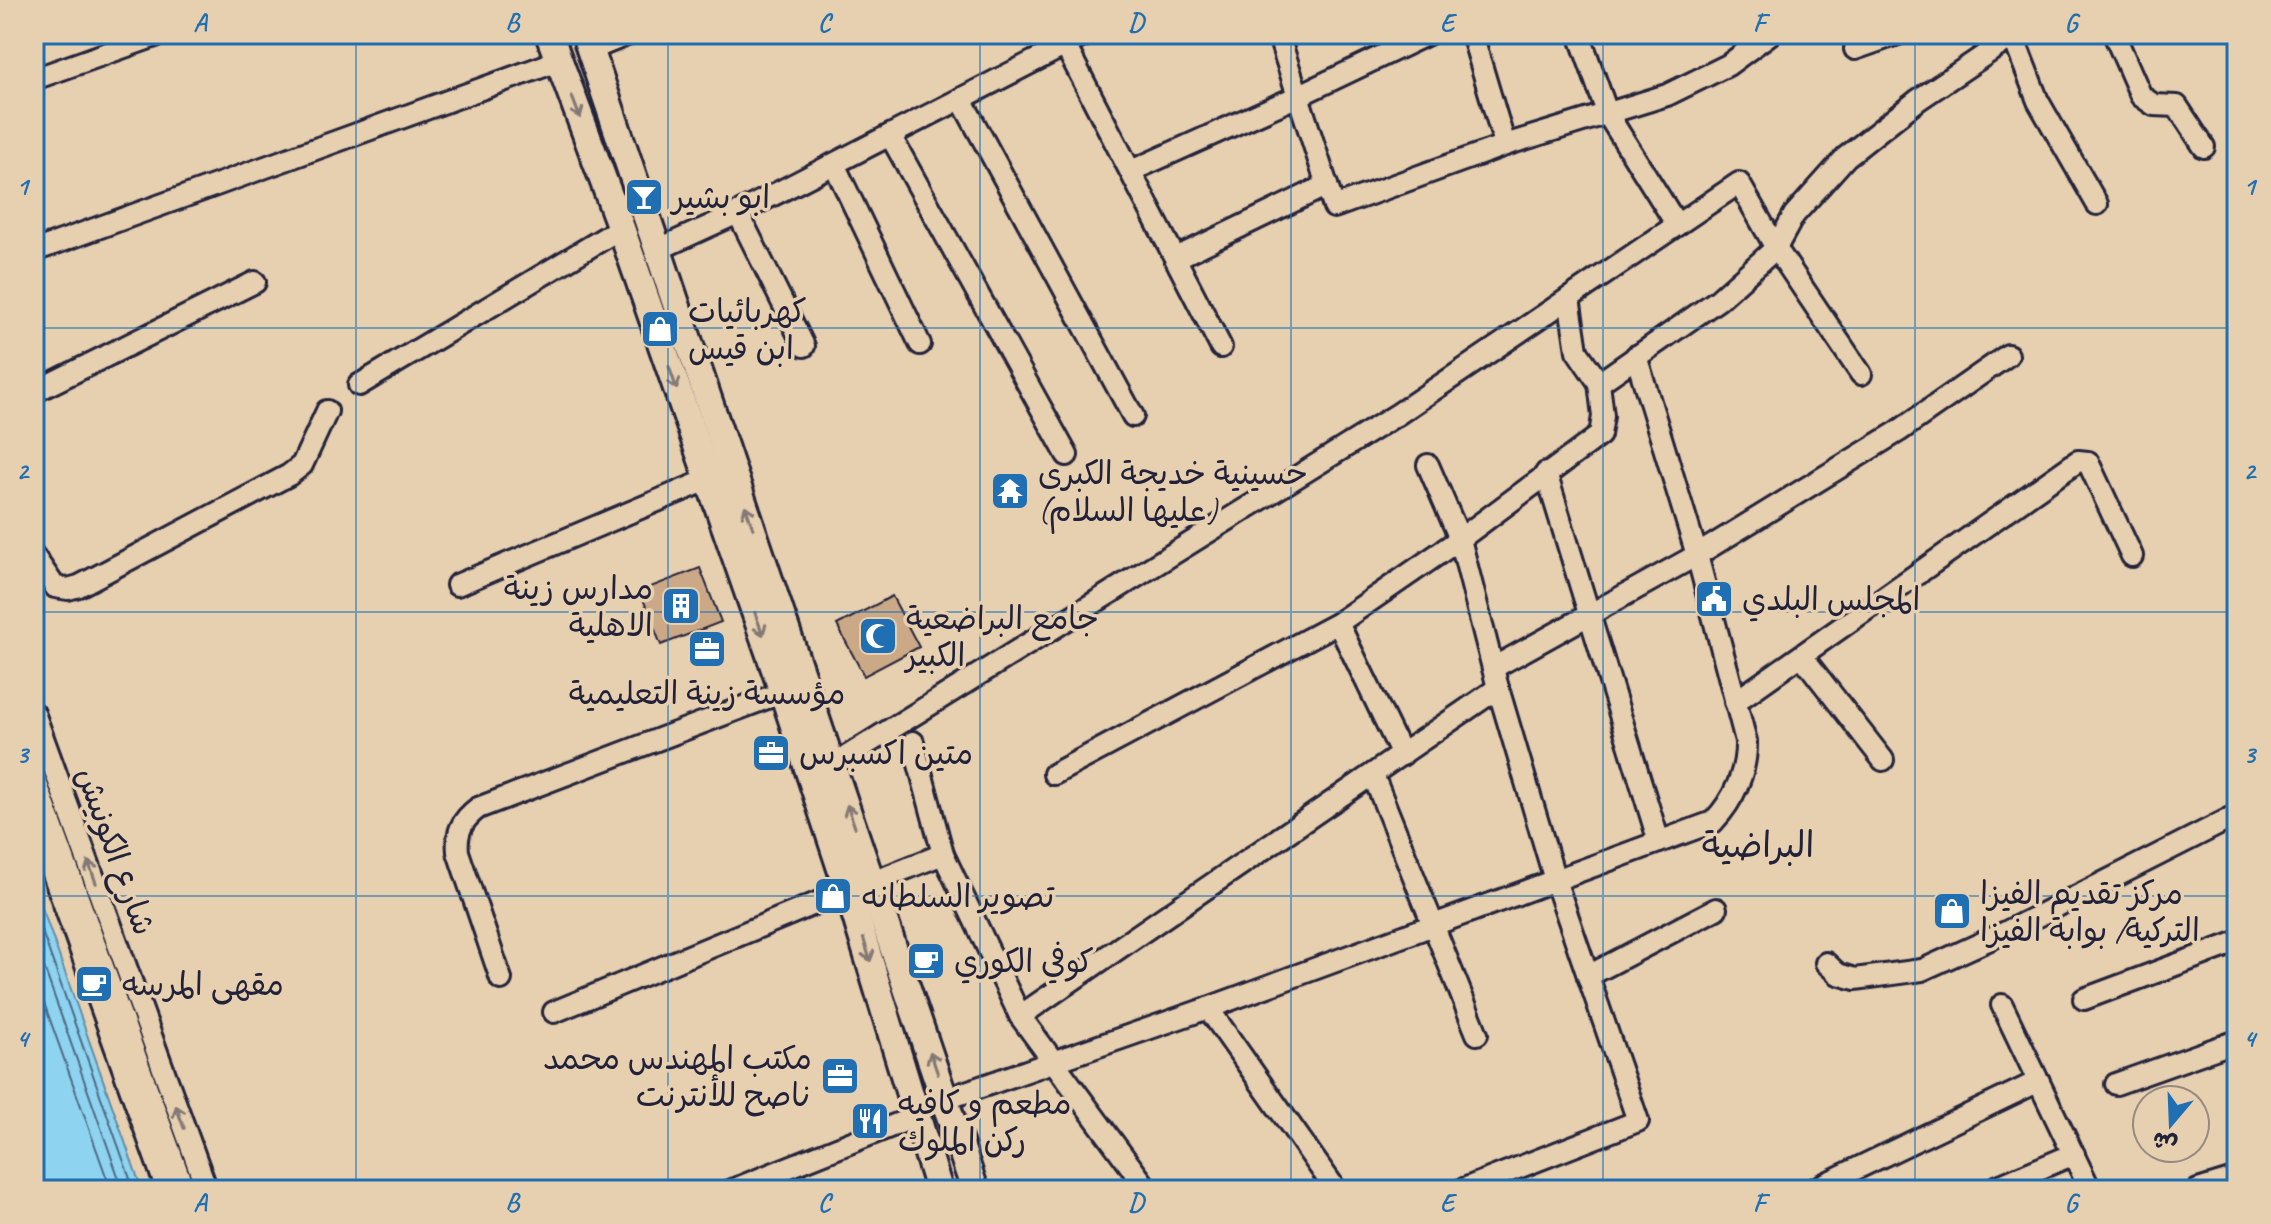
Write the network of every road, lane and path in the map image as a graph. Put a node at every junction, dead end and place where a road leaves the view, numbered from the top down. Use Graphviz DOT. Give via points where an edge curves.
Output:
graph roads {
  1 [pos="161,34"];
  2 [pos="549,34"];
  3 [pos="629,34"];
  4 [pos="1087,34"];
  5 [pos="1278,34"];
  6 [pos="1428,34"];
  7 [pos="1472,34"];
  8 [pos="1579,34"];
  9 [pos="1770,34"];
  10 [pos="1898,34"];
  11 [pos="2114,34"];
  12 [pos="2012,35"];
  13 [pos="588,42"];
  14 [pos="1065,45"];
  15 [pos="1855,49"];
  16 [pos="558,61"];
  17 [pos="34,79"];
  18 [pos="1298,96"];
  19 [pos="961,99"];
  20 [pos="1608,115"];
  21 [pos="890,135"];
  22 [pos="1505,145"];
  23 [pos="2204,147"];
  24 [pos="834,164"];
  25 [pos="1131,171"];
  26 [pos="1327,185"];
  27 [pos="2097,204"];
  28 [pos="738,213"];
  29 [pos="1677,225"];
  30 [pos="621,228"];
  31 [pos="1776,248"];
  32 [pos="657,250"];
  33 [pos="34,251"];
  34 [pos="1176,258"];
  35 [pos="255,282"];
  36 [pos="1569,298"];
  37 [pos="920,344"];
  38 [pos="804,346"];
  39 [pos="1221,347"];
  40 [pos="2008,355"];
  41 [pos="1636,356"];
  42 [pos="1861,374"];
  43 [pos="1599,383"];
  44 [pos="359,385"];
  45 [pos="34,392"];
  46 [pos="327,411"];
  47 [pos="1133,416"];
  48 [pos="1067,455"];
  49 [pos="1428,465"];
  50 [pos="1546,473"];
  51 [pos="707,480"];
  52 [pos="1460,539"];
  53 [pos="1697,555"];
  54 [pos="34,556"];
  55 [pos="2132,556"];
  56 [pos="457,585"];
  57 [pos="1588,615"];
  58 [pos="1338,623"];
  59 [pos="1802,656"];
  60 [pos="1493,668"];
  61 [pos="1498,688"];
  62 [pos="783,692"];
  63 [pos="1735,702"];
  64 [pos="34,713"];
  65 [pos="913,742"];
  66 [pos="1402,755"];
  67 [pos="1883,760"];
  68 [pos="833,765"];
  69 [pos="1054,774"];
  70 [pos="1373,775"];
  71 [pos="34,776"];
  72 [pos="2237,815"];
  73 [pos="34,821"];
  74 [pos="1659,842"];
  75 [pos="943,854"];
  76 [pos="1555,880"];
  77 [pos="861,886"];
  78 [pos="1716,909"];
  79 [pos="1433,925"];
  80 [pos="2237,942"];
  81 [pos="1826,963"];
  82 [pos="1588,976"];
  83 [pos="501,979"];
  84 [pos="2084,999"];
  85 [pos="2002,1005"];
  86 [pos="1208,1008"];
  87 [pos="554,1012"];
  88 [pos="1020,1016"];
  89 [pos="1477,1034"];
  90 [pos="2237,1041"];
  91 [pos="1053,1063"];
  92 [pos="2039,1081"];
  93 [pos="2116,1084"];
  94 [pos="946,1099"];
  95 [pos="917,1116"];
  96 [pos="2074,1154"];
  97 [pos="2237,1178"];
  98 [pos="2087,1183"];
  99 [pos="1469,1189"];
  100 [pos="167,1190"];
  101 [pos="184,1190"];
  102 [pos="207,1190"];
  103 [pos="732,1190"];
  104 [pos="939,1190"];
  105 [pos="975,1190"];
  106 [pos="1148,1190"];
  107 [pos="1336,1190"];
  108 [pos="1812,1190"];
  109 [pos="1989,1190"];
  110 [pos="2198,1190"];
  1 -- 17 [label="street"];
  2 -- 16 [label="main road"];
  3 -- 13 [label="street"];
  4 -- 14 [label="street"];
  5 -- 18 [label="street"];
  6 -- 18 [label="street"];
  7 -- 22 [label="street"];
  8 -- 20 [label="street"];
  9 -- 20 [label="street" via="1728,65 1667,95"];
  10 -- 15 [label="street"];
  11 -- 23 [label="street" via="2141,96 2154,105 2177,106"];
  12 -- 27 [label="street" via="2038,101"];
  12 -- 31 [label="street" via="1846,157 1794,215"];
  13 -- 16 [label="main road"];
  13 -- 32 [label="main road"];
  14 -- 19 [label="street"];
  14 -- 25 [label="street"];
  16 -- 30 [label="main road, one-way"];
  16 -- 33 [label="street"];
  18 -- 25 [label="street"];
  18 -- 26 [label="street"];
  19 -- 21 [label="street"];
  19 -- 47 [label="street"];
  20 -- 22 [label="street"];
  20 -- 29 [label="street"];
  21 -- 24 [label="street"];
  21 -- 48 [label="street"];
  22 -- 26 [label="street" via="1334,207"];
  24 -- 28 [label="street"];
  24 -- 37 [label="street"];
  25 -- 34 [label="street"];
  26 -- 34 [label="street"];
  28 -- 32 [label="street"];
  28 -- 38 [label="street"];
  29 -- 31 [label="street" via="1739,183"];
  29 -- 36 [label="street"];
  30 -- 44 [label="street"];
  30 -- 51 [label="main road, one-way"];
  31 -- 41 [label="street" via="1718,300"];
  31 -- 42 [label="street"];
  68 -- 32 [label="main road, one-way"];
  34 -- 39 [label="street"];
  35 -- 45 [label="street"];
  36 -- 43 [label="street" via="1577,351"];
  36 -- 68 [label="street" via="1398,414"];
  40 -- 53 [label="street" via="1899,431"];
  41 -- 43 [label="street"];
  41 -- 53 [label="street"];
  43 -- 50 [label="street" via="1600,435"];
  46 -- 54 [label="street" via="302,465 289,475 79,586 55,587"];
  49 -- 52 [label="street"];
  50 -- 52 [label="street"];
  50 -- 57 [label="street"];
  51 -- 56 [label="street"];
  51 -- 62 [label="main road, one-way"];
  52 -- 58 [label="street"];
  52 -- 60 [label="street"];
  53 -- 57 [label="street"];
  53 -- 63 [label="street"];
  55 -- 59 [label="street" via="2088,462 2078,461"];
  57 -- 60 [label="street"];
  57 -- 74 [label="street"];
  58 -- 66 [label="street"];
  58 -- 69 [label="street"];
  59 -- 63 [label="street"];
  59 -- 67 [label="street"];
  60 -- 61 [label="street"];
  61 -- 66 [label="street"];
  61 -- 76 [label="street"];
  62 -- 77 [label="main road"];
  62 -- 83 [label="street" via="468,816 457,839 458,852"];
  63 -- 74 [label="street" via="1746,759 1732,798 1713,822"];
  102 -- 64 [label="street, شارع الكونيش, one-way"];
  65 -- 75 [label="street"];
  66 -- 70 [label="street"];
  77 -- 68 [label="main road, one-way"];
  70 -- 79 [label="street"];
  70 -- 88 [label="street"];
  71 -- 101 [label="street, شارع الكونيش"];
  72 -- 81 [label="street" via="1922,970 1855,979"];
  73 -- 100 [label="street"];
  74 -- 76 [label="street"];
  75 -- 77 [label="street"];
  75 -- 88 [label="street"];
  76 -- 79 [label="street"];
  76 -- 82 [label="street"];
  77 -- 87 [label="street"];
  94 -- 77 [label="main road, one-way"];
  77 -- 95 [label="main road, one-way"];
  78 -- 82 [label="street"];
  79 -- 86 [label="street"];
  79 -- 89 [label="street"];
  80 -- 84 [label="street"];
  82 -- 99 [label="street" via="1638,1121"];
  85 -- 92 [label="street"];
  86 -- 91 [label="street"];
  86 -- 107 [label="street"];
  88 -- 91 [label="street"];
  90 -- 93 [label="street"];
  91 -- 94 [label="street"];
  91 -- 106 [label="street"];
  92 -- 96 [label="street"];
  92 -- 108 [label="street"];
  94 -- 105 [label="main road"];
  95 -- 103 [label="street"];
  95 -- 104 [label="main road"];
  96 -- 98 [label="street"];
  96 -- 109 [label="street"];
  97 -- 110 [label="street"];
}
